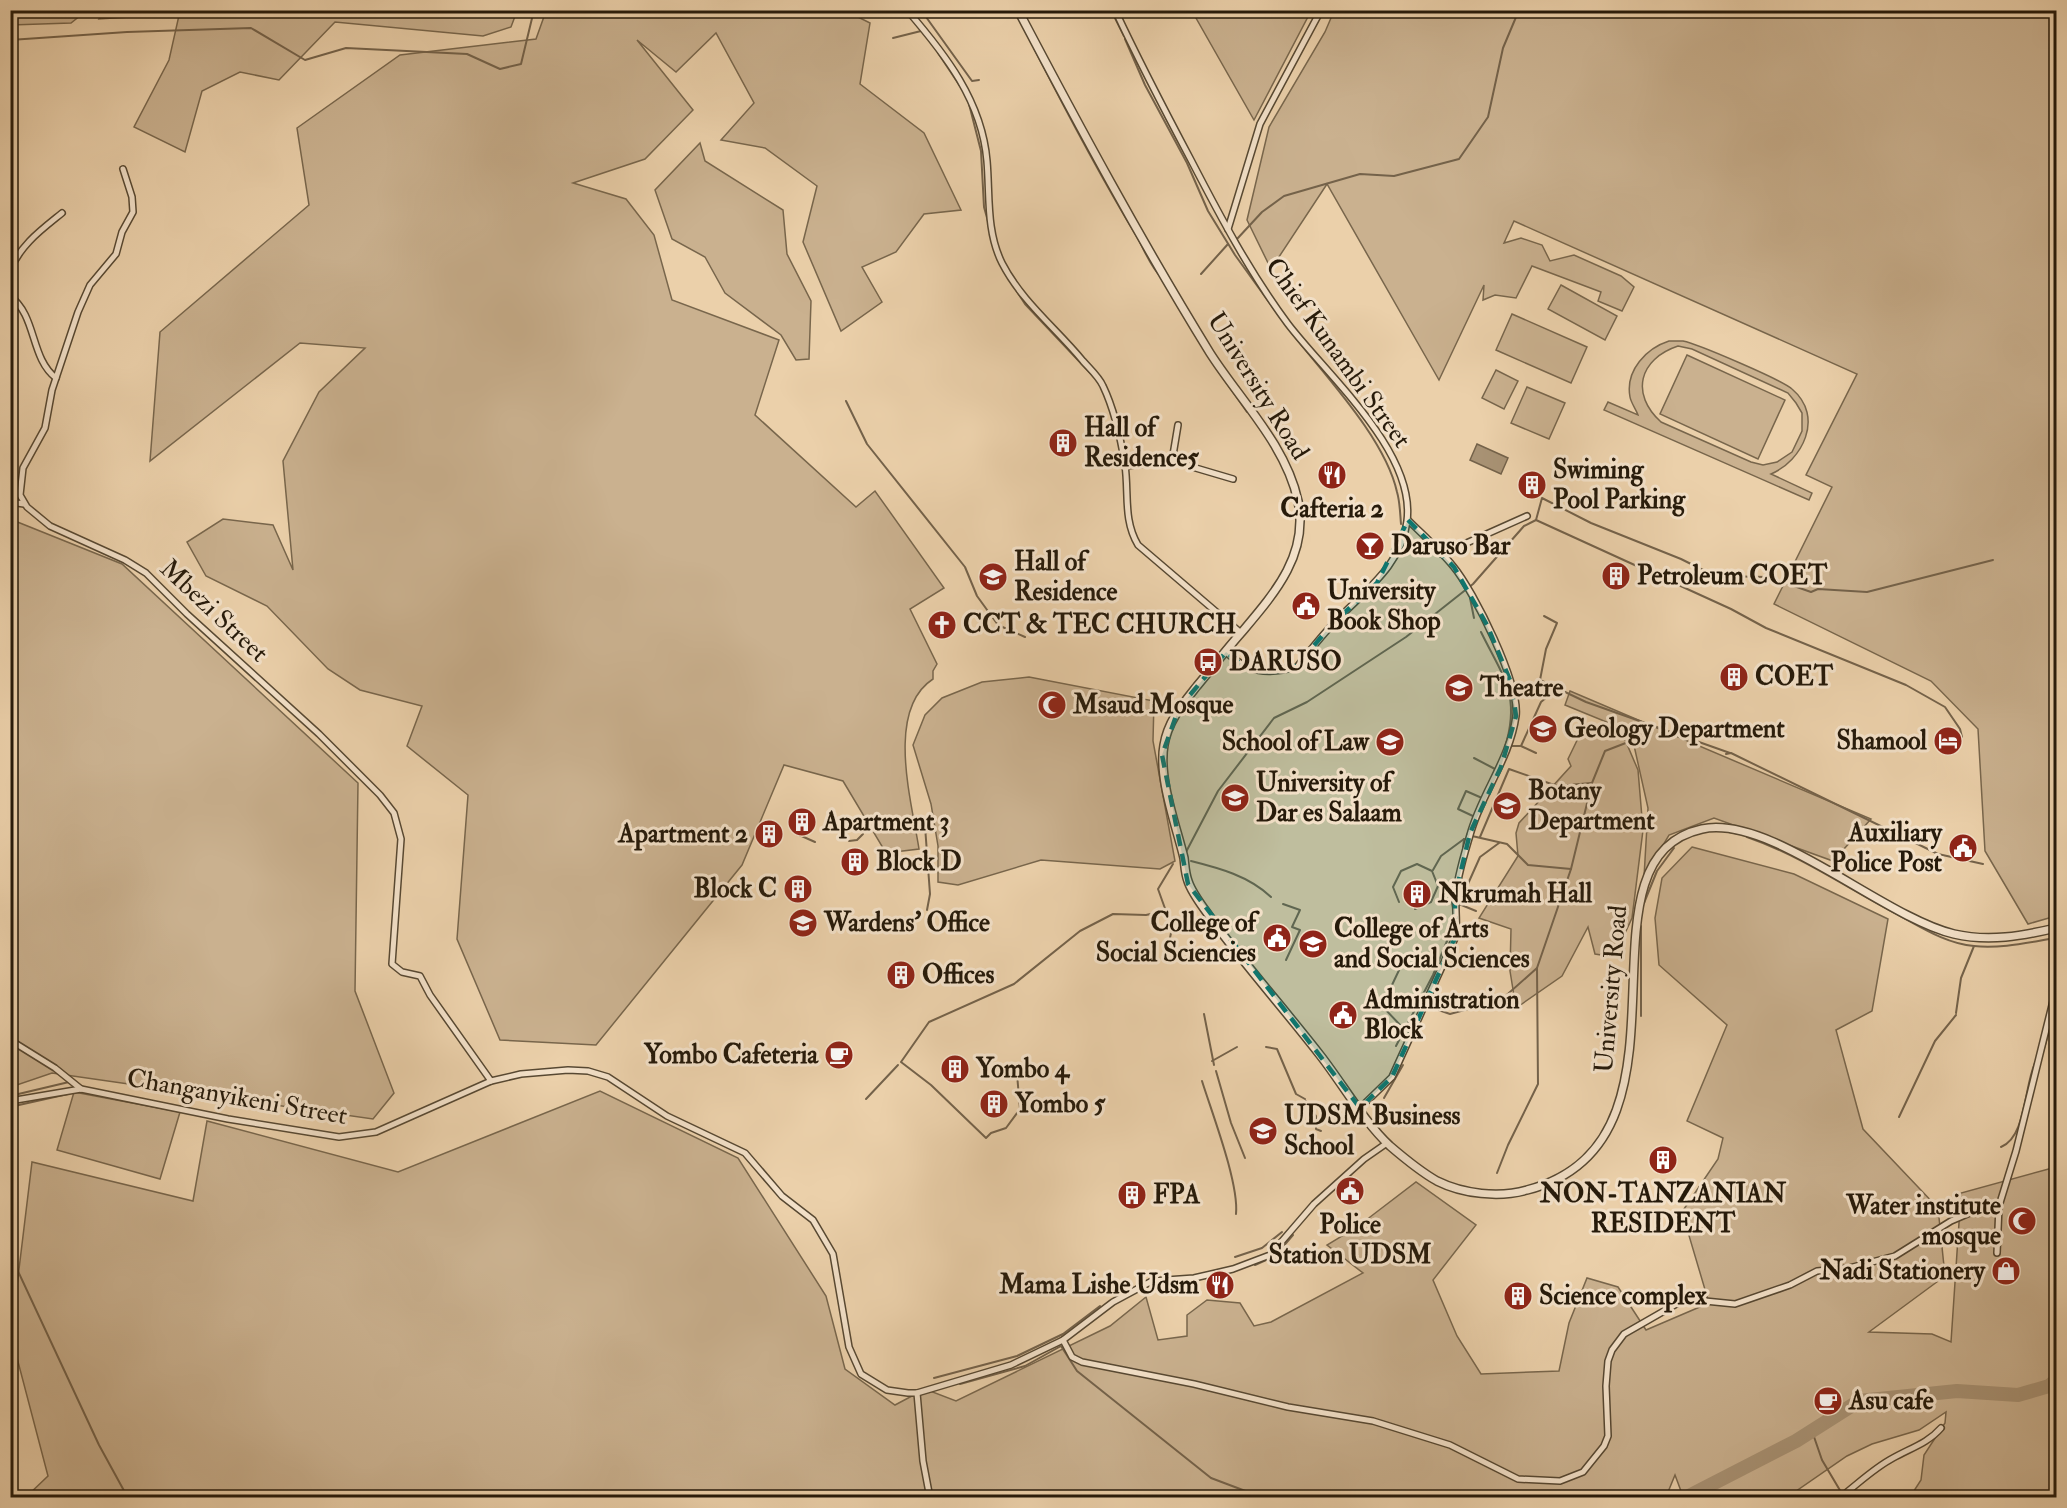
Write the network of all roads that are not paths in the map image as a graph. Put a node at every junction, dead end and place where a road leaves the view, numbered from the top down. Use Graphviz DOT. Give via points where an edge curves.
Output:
graph roads {
  1 [pos="907,10"];
  2 [pos="1018,10"];
  3 [pos="1115,10"];
  4 [pos="1321,10"];
  5 [pos="123,169"];
  6 [pos="62,213"];
  7 [pos="1227,230"];
  8 [pos="10,271"];
  9 [pos="10,296"];
  10 [pos="56,378"];
  11 [pos="1178,425"];
  12 [pos="1172,461"];
  13 [pos="1125,466"];
  14 [pos="1233,479"];
  15 [pos="10,502"];
  16 [pos="24,504"];
  17 [pos="1527,516"];
  18 [pos="1408,520"];
  19 [pos="1442,554"];
  20 [pos="1241,633"];
  21 [pos="1226,652"];
  22 [pos="2056,928"];
  23 [pos="2056,989"];
  24 [pos="10,1040"];
  25 [pos="491,1081"];
  26 [pos="81,1089"];
  27 [pos="10,1101"];
  28 [pos="1360,1108"];
  29 [pos="1387,1143"];
  30 [pos="1999,1206"];
  31 [pos="1996,1253"];
  32 [pos="1063,1340"];
  33 [pos="916,1393"];
  34 [pos="1941,1428"];
  35 [pos="930,1497"];
  36 [pos="1847,1497"];
  1 -- 13 [label="street" via="943,53 973,103 985,143 990,218 998,255 1021,294 1103,385"];
  2 -- 20 [label="street, University Road" via="1124,208 1212,356 1285,464 1297,494 1300,533 1291,564 1268,603"];
  3 -- 7 [label="street, Chief Kunambi Street"];
  4 -- 7 [label="street" via="1260,124"];
  5 -- 10 [label="street" via="133,212 116,254 85,295"];
  6 -- 8 [label="street" via="35,234"];
  7 -- 18 [label="street, Chief Kunambi Street" via="1288,324 1339,382 1390,453 1404,488"];
  9 -- 10 [label="street" via="25,312 46,370"];
  10 -- 16 [label="street" via="45,428 23,468 20,495"];
  11 -- 12 [label="street"];
  12 -- 13 [label="street"];
  12 -- 14 [label="street"];
  13 -- 20 [label="street" via="1130,526 1138,545"];
  15 -- 16 [label="street"];
  16 -- 25 [label="street, Mbezi Street" via="50,526 146,573 380,795 393,813 401,838 392,964 402,972 420,976"];
  17 -- 19 [label="street"];
  18 -- 19 [label="street"];
  18 -- 21 [label="street, Chief Kunambi Street" via="1394,557 1377,583 1332,624 1297,667 1249,669"];
  19 -- 28 [label="street" via="1454,567 1487,625 1512,685 1516,716 1501,767 1470,833 1455,896 1455,938 1392,1077"];
  20 -- 21 [label="street, University Road"];
  21 -- 28 [label="street, University Road" via="1172,718 1162,755 1188,884 1224,937"];
  22 -- 29 [label="street, University Road" via="2002,938 1952,934 1918,921 1762,837 1737,829 1704,828 1672,842 1648,874 1638,910 1633,956 1634,1014 1627,1077 1606,1132 1580,1164 1559,1180 1537,1188 1513,1194 1476,1192 1439,1182"];
  23 -- 30 [label="street"];
  24 -- 26 [label="street"];
  25 -- 26 [label="street, Changanyikeni Street" via="376,1132 339,1137"];
  25 -- 33 [label="street, Changanyikeni Street" via="556,1071 597,1073 667,1116 745,1153 782,1196 813,1220 828,1243 849,1347 861,1374 887,1390"];
  26 -- 27 [label="street, Changanyikeni Street"];
  28 -- 29 [label="street, University Road"];
  29 -- 32 [label="street, Changanyikeni Street" via="1314,1204 1270,1255 1194,1278 1152,1281 1113,1302"];
  30 -- 31 [label="street"];
  30 -- 32 [label="street" via="1951,1221 1895,1257 1817,1271 1735,1304 1685,1299 1624,1334 1608,1361 1608,1436 1592,1465 1569,1479 1549,1483 1518,1479 1450,1445 1373,1421 1288,1407 1082,1362 1072,1357"];
  32 -- 33 [label="street, Changanyikeni Street" via="1011,1365"];
  33 -- 35 [label="street"];
  34 -- 36 [label="street" via="1930,1439 1869,1474 1845,1494"];
}
